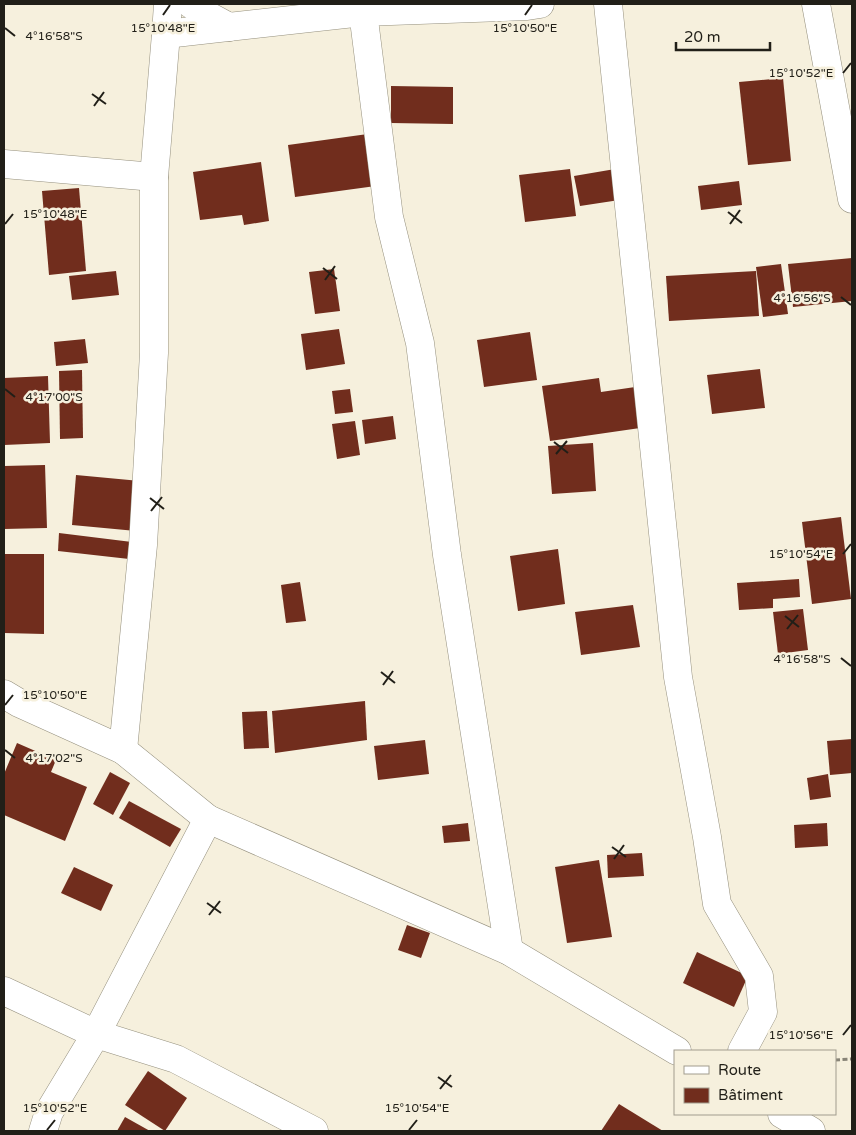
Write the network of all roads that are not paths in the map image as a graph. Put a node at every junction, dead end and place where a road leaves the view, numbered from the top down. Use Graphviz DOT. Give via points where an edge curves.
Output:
graph roads {
  1 [pos="168,4"];
  2 [pos="190,4"];
  3 [pos="540,4"];
  4 [pos="608,4"];
  5 [pos="816,4"];
  6 [pos="363,12"];
  7 [pos="229,27"];
  8 [pos="166,34"];
  9 [pos="4,164"];
  10 [pos="154,177"];
  11 [pos="852,199"];
  12 [pos="4,694"];
  13 [pos="123,750"];
  14 [pos="208,819"];
  15 [pos="509,951"];
  16 [pos="4,991"];
  17 [pos="96,1034"];
  18 [pos="674,1050"];
  19 [pos="743,1050"];
  20 [pos="784,1115"];
  21 [pos="42,1131"];
  22 [pos="314,1131"];
  23 [pos="811,1131"];
  1 -- 8 [label="street"];
  2 -- 7 [label="street"];
  3 -- 6 [label="street"];
  4 -- 19 [label="street" via="678,677 717,904 759,976 763,1012"];
  5 -- 11 [label="street"];
  6 -- 7 [label="street"];
  6 -- 15 [label="street" via="389,217 420,344 447,555"];
  7 -- 8 [label="street"];
  8 -- 10 [label="street"];
  9 -- 10 [label="street"];
  10 -- 13 [label="street" via="154,363 142,545"];
  12 -- 13 [label="street"];
  13 -- 14 [label="street"];
  14 -- 15 [label="street"];
  14 -- 17 [label="street"];
  15 -- 18 [label="street"];
  16 -- 17 [label="street"];
  17 -- 21 [label="street"];
  17 -- 22 [label="street" via="176,1060"];
  20 -- 23 [label="street"];
}
